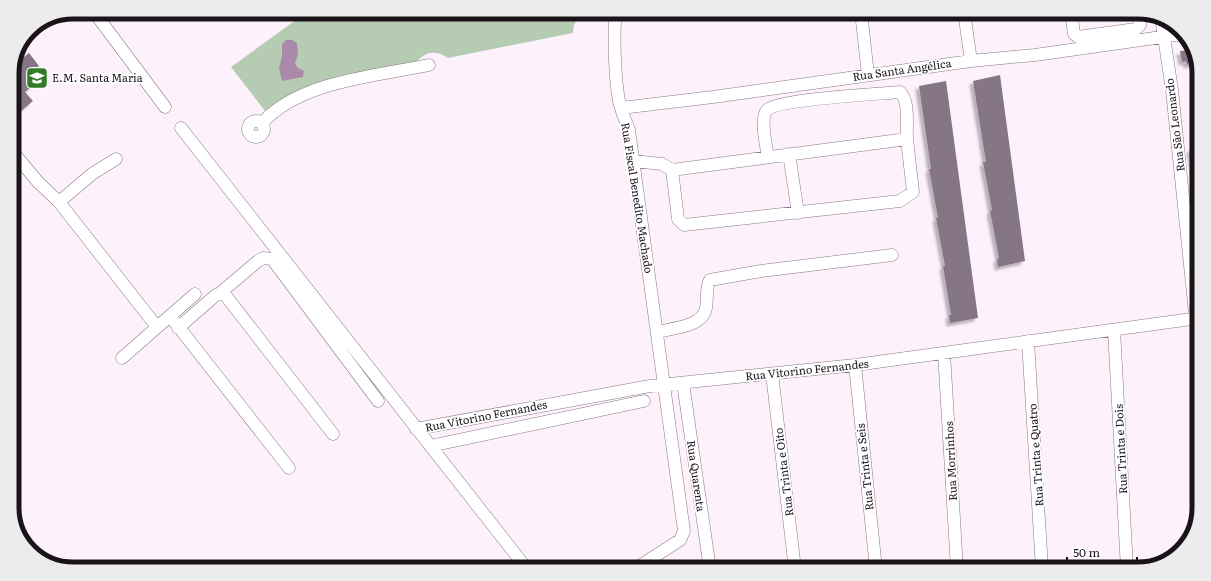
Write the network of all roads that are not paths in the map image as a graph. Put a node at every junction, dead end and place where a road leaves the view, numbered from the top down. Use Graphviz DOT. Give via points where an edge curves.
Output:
graph roads {
  1 [pos="99,19"];
  2 [pos="612,19"];
  3 [pos="862,19"];
  4 [pos="965,19"];
  5 [pos="1072,19"];
  6 [pos="1140,19"];
  7 [pos="1162,25"];
  8 [pos="1177,35"];
  9 [pos="1163,36"];
  10 [pos="971,60"];
  11 [pos="429,65"];
  12 [pos="868,75"];
  13 [pos="165,107"];
  14 [pos="621,108"];
  15 [pos="262,123"];
  16 [pos="180,128"];
  17 [pos="906,138"];
  18 [pos="789,154"];
  19 [pos="768,157"];
  20 [pos="19,159"];
  21 [pos="116,159"];
  22 [pos="633,161"];
  23 [pos="672,170"];
  24 [pos="59,202"];
  25 [pos="798,213"];
  26 [pos="892,255"];
  27 [pos="1192,266"];
  28 [pos="195,294"];
  29 [pos="219,294"];
  30 [pos="170,316"];
  31 [pos="1192,320"];
  32 [pos="157,327"];
  33 [pos="178,328"];
  34 [pos="1114,330"];
  35 [pos="657,332"];
  36 [pos="1028,341"];
  37 [pos="944,353"];
  38 [pos="122,358"];
  39 [pos="855,365"];
  40 [pos="772,374"];
  41 [pos="683,383"];
  42 [pos="665,385"];
  43 [pos="378,400"];
  44 [pos="644,401"];
  45 [pos="416,429"];
  46 [pos="333,434"];
  47 [pos="430,446"];
  48 [pos="289,468"];
  49 [pos="521,562"];
  50 [pos="646,562"];
  51 [pos="709,562"];
  52 [pos="794,562"];
  53 [pos="875,562"];
  54 [pos="958,562"];
  55 [pos="1042,562"];
  56 [pos="1127,562"];
  1 -- 13 [label="street"];
  2 -- 14 [label="street, Rua Fiscal Benedito Machado" via="610,32"];
  3 -- 12 [label="street"];
  4 -- 10 [label="street"];
  5 -- 6 [label="street" via="1074,34 1078,37 1136,29 1140,25"];
  7 -- 9 [label="street, Rua São Leonardo"];
  8 -- 9 [label="street, Rua Santa Angélica"];
  9 -- 10 [label="street, Rua Santa Angélica" via="1035,55"];
  9 -- 27 [label="street, Rua São Leonardo" via="1172,90"];
  10 -- 12 [label="street, Rua Santa Angélica"];
  11 -- 15 [label="street" via="315,89 291,100"];
  12 -- 14 [label="street, Rua Santa Angélica"];
  14 -- 22 [label="street, Rua Fiscal Benedito Machado" via="629,130"];
  16 -- 45 [label="street"];
  17 -- 18 [label="street"];
  17 -- 19 [label="street" via="906,105 904,95 900,92 802,101 776,105 768,109 763,117"];
  17 -- 25 [label="street" via="913,192 907,197 900,201"];
  18 -- 19 [label="street"];
  18 -- 25 [label="street"];
  19 -- 23 [label="street"];
  20 -- 24 [label="street"];
  21 -- 24 [label="street" via="92,174"];
  22 -- 23 [label="street" via="662,164"];
  22 -- 35 [label="street, Rua Fiscal Benedito Machado"];
  23 -- 25 [label="street" via="678,219 684,225"];
  24 -- 32 [label="street"];
  26 -- 35 [label="street" via="710,280 706,288 706,309 701,318 688,325"];
  28 -- 30 [label="street"];
  29 -- 33 [label="street"];
  29 -- 43 [label="street" via="258,261 263,258 272,259"];
  29 -- 46 [label="street" via="226,296"];
  30 -- 32 [label="street"];
  30 -- 33 [label="street"];
  31 -- 34 [label="street, Rua Vitorino Fernandes"];
  32 -- 38 [label="street"];
  33 -- 48 [label="street"];
  34 -- 36 [label="street, Rua Vitorino Fernandes"];
  34 -- 56 [label="street, Rua Trinta e Dois"];
  35 -- 42 [label="street, Rua Fiscal Benedito Machado"];
  36 -- 37 [label="street, Rua Vitorino Fernandes"];
  36 -- 55 [label="street, Rua Trinta e Quatro"];
  37 -- 39 [label="street, Rua Vitorino Fernandes"];
  37 -- 54 [label="street, Rua Morrinhos"];
  39 -- 40 [label="street, Rua Vitorino Fernandes"];
  39 -- 53 [label="street, Rua Trinta e Seis"];
  40 -- 41 [label="street, Rua Vitorino Fernandes"];
  40 -- 52 [label="street, Rua Trinta e Oito"];
  41 -- 42 [label="street, Rua Vitorino Fernandes"];
  41 -- 51 [label="street, Rua Quarenta"];
  42 -- 45 [label="street, Rua Vitorino Fernandes" via="609,392"];
  42 -- 50 [label="street, Rua Fiscal Benedito Machado" via="684,531 680,540"];
  44 -- 47 [label="street"];
  45 -- 47 [label="street"];
  47 -- 49 [label="street"];
}
